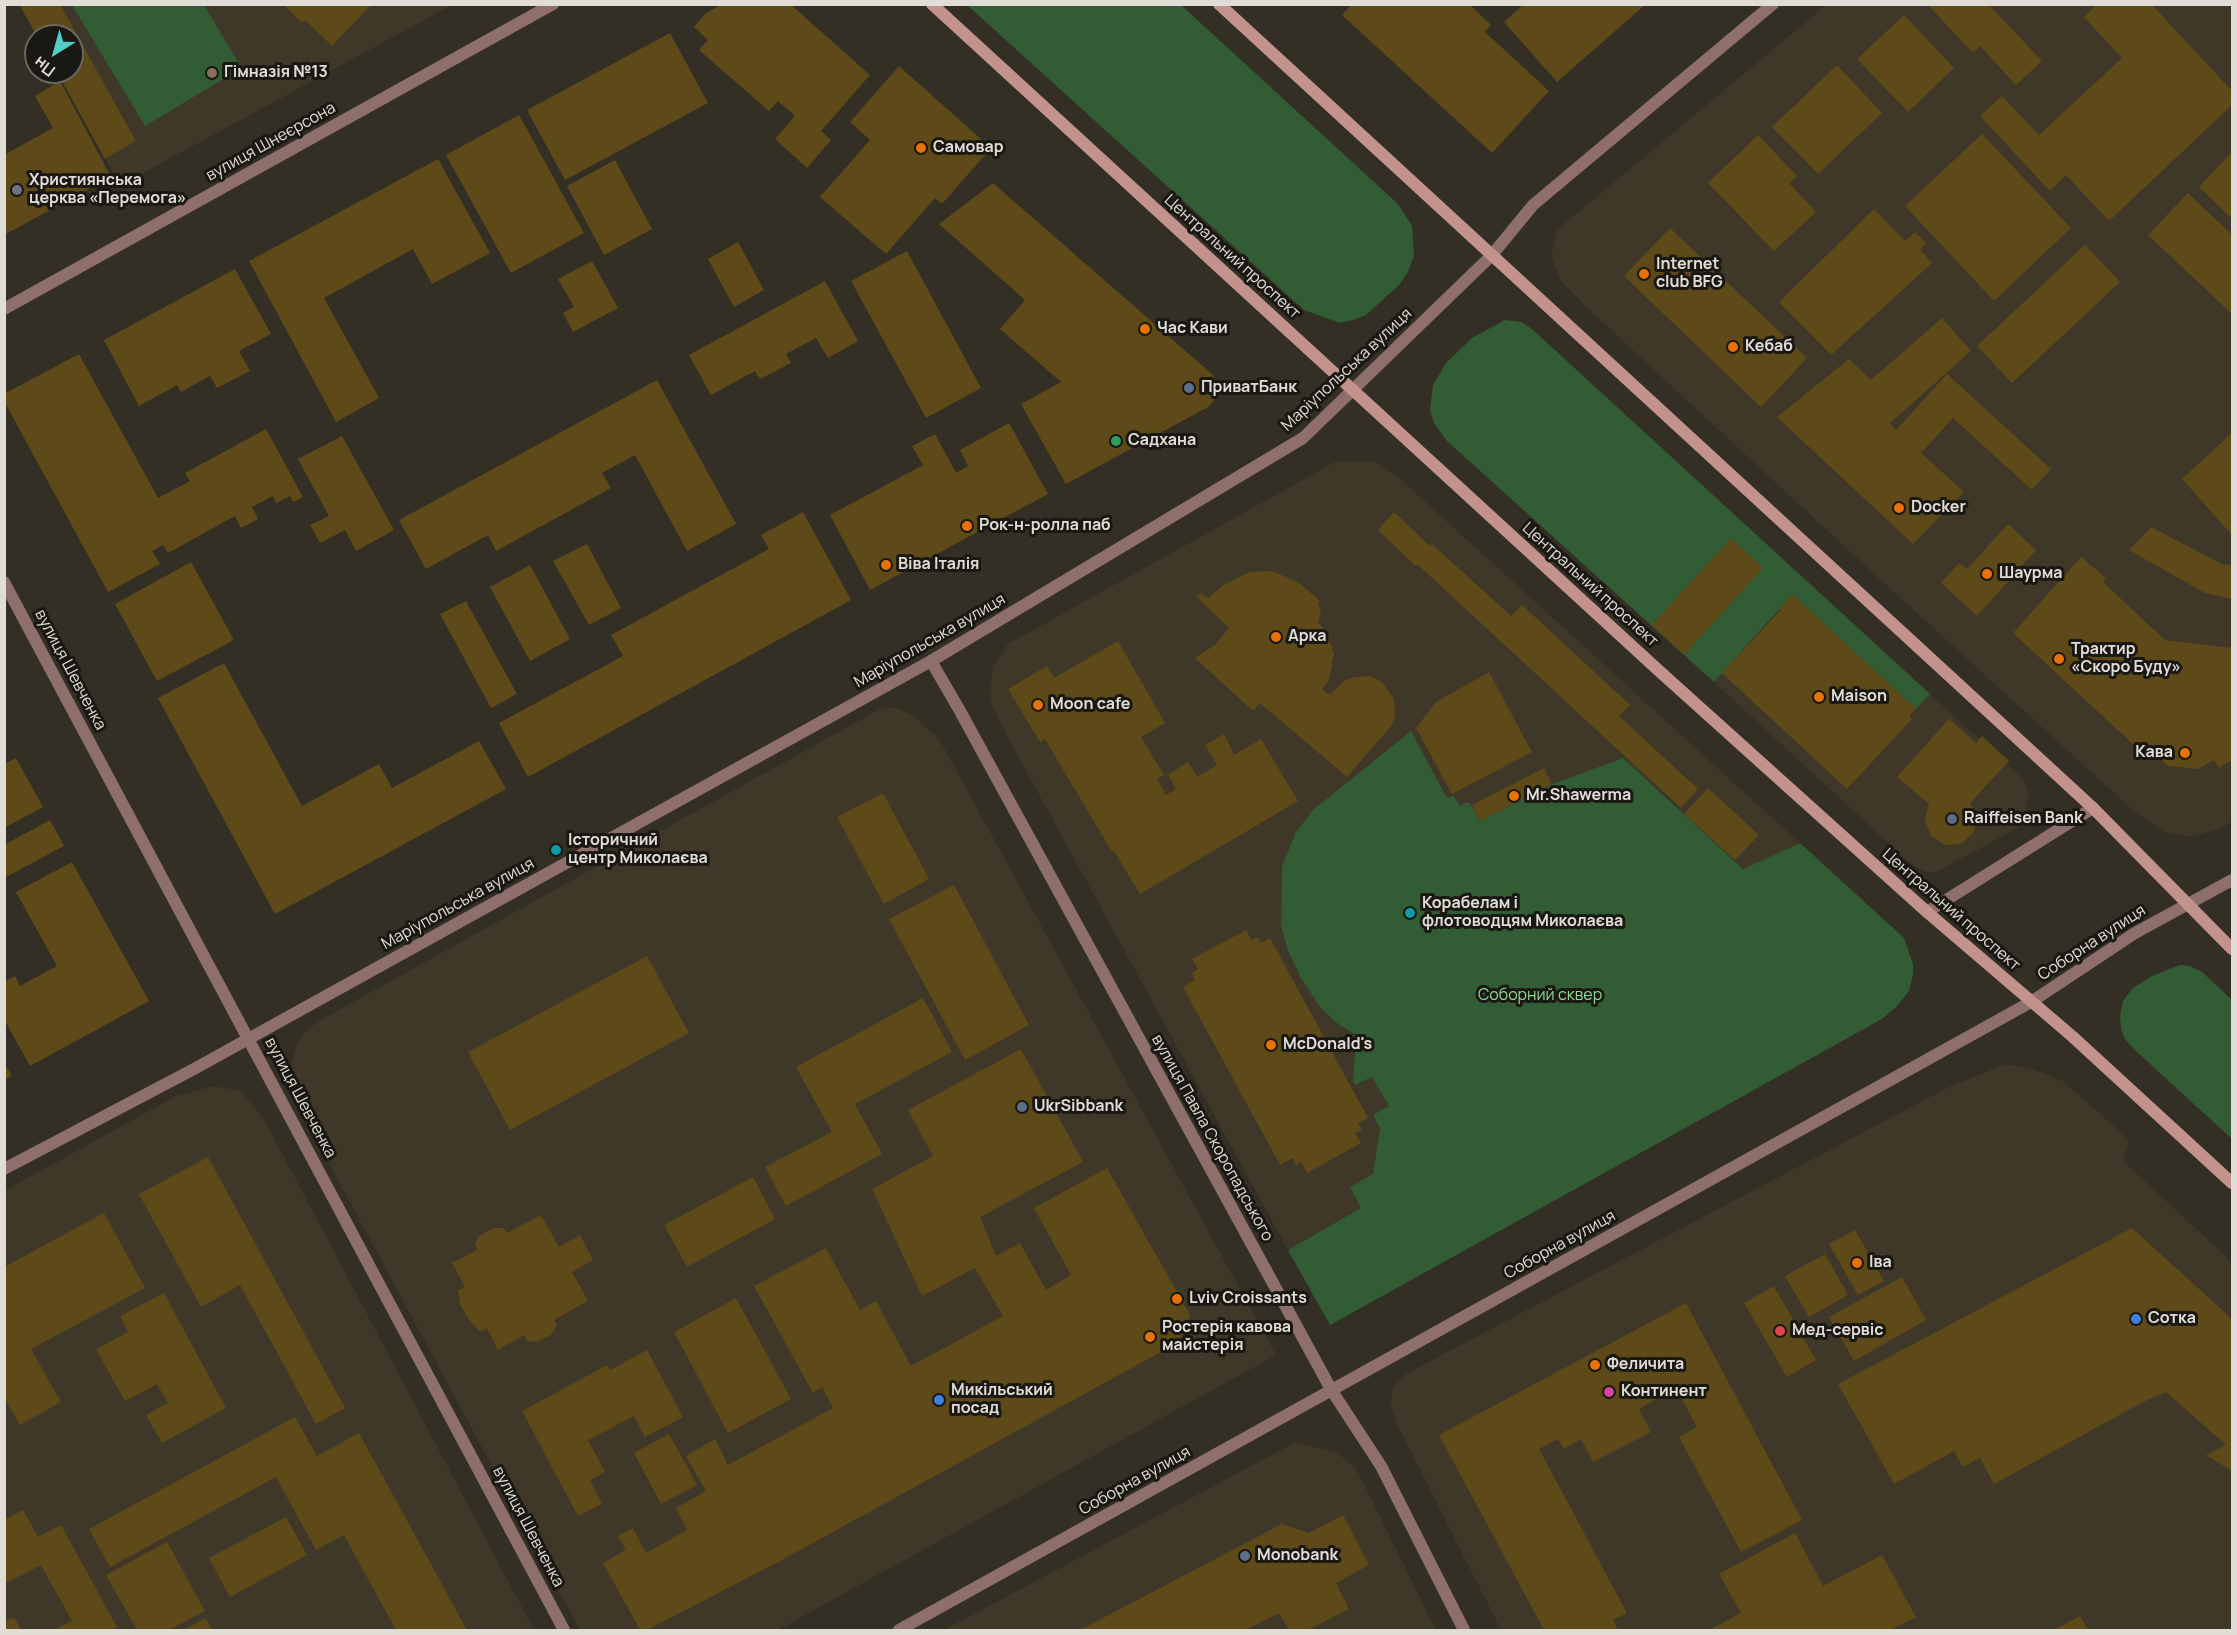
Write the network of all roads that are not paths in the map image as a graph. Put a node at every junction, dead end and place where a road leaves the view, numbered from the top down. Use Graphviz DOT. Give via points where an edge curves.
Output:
graph roads {
  1 [pos="553,4"];
  2 [pos="932,4"];
  3 [pos="1219,4"];
  4 [pos="1773,4"];
  5 [pos="1492,255"];
  6 [pos="4,309"];
  7 [pos="1353,390"];
  8 [pos="4,582"];
  9 [pos="931,661"];
  10 [pos="2093,808"];
  11 [pos="2232,880"];
  12 [pos="2189,903"];
  13 [pos="1927,912"];
  14 [pos="2232,949"];
  15 [pos="2031,1002"];
  16 [pos="249,1039"];
  17 [pos="4,1169"];
  18 [pos="2232,1183"];
  19 [pos="1332,1391"];
  20 [pos="564,1630"];
  21 [pos="899,1630"];
  22 [pos="1464,1630"];
  1 -- 6 [label="street, вулиця Шнеєрсона"];
  2 -- 7 [label="main road, Центральний проспект"];
  3 -- 5 [label="main road"];
  4 -- 5 [label="street, Маріупольська вулиця" via="1533,205"];
  5 -- 7 [label="street, Маріупольська вулиця"];
  5 -- 10 [label="main road"];
  7 -- 9 [label="street, Маріупольська вулиця" via="1303,438"];
  7 -- 13 [label="main road, Центральний проспект"];
  8 -- 16 [label="street, вулиця Шевченка"];
  9 -- 16 [label="street, Маріупольська вулиця"];
  9 -- 19 [label="street, вулиця Павла Скоропадського"];
  10 -- 12 [label="main road"];
  10 -- 13 [label="street"];
  11 -- 12 [label="street, Соборна вулиця"];
  12 -- 14 [label="main road"];
  12 -- 15 [label="street, Соборна вулиця" via="2135,933"];
  13 -- 15 [label="main road, Центральний проспект"];
  15 -- 18 [label="main road, Центральний проспект"];
  15 -- 19 [label="street, Соборна вулиця"];
  16 -- 17 [label="street, Маріупольська вулиця"];
  16 -- 20 [label="street, вулиця Шевченка"];
  19 -- 21 [label="street, Соборна вулиця"];
  19 -- 22 [label="street, вулиця Павла Скоропадського" via="1381,1466"];
}
